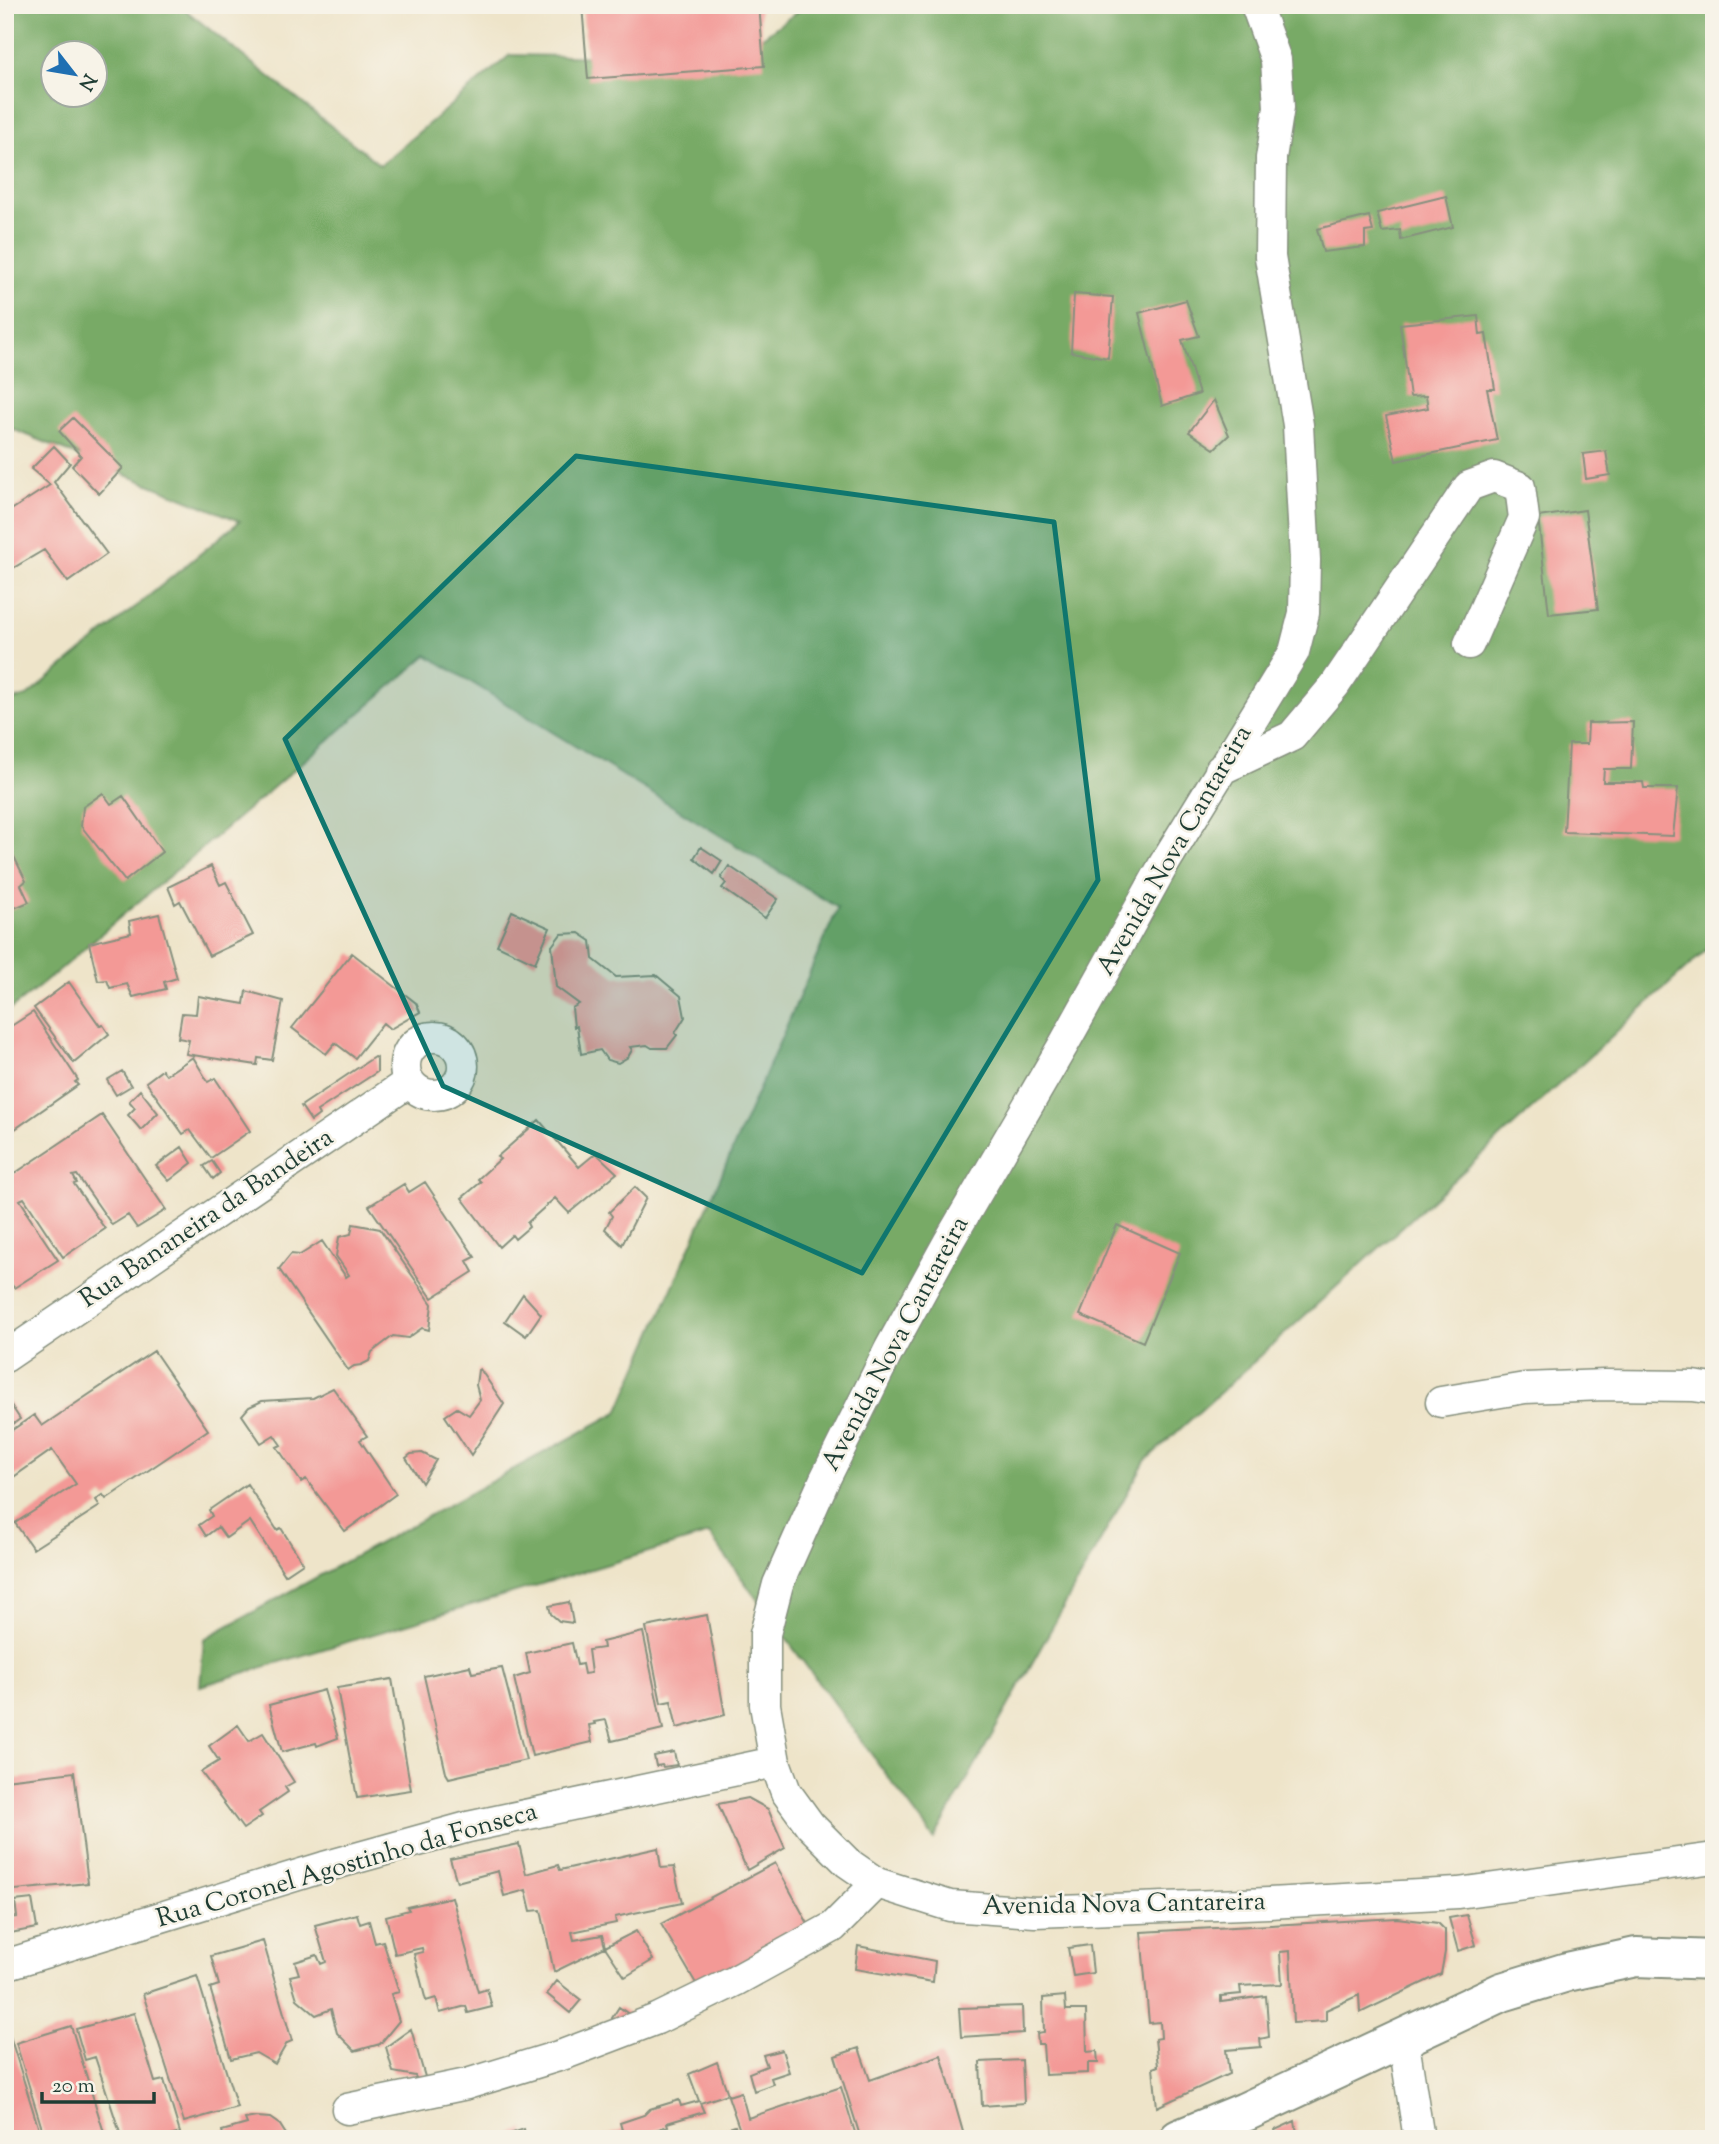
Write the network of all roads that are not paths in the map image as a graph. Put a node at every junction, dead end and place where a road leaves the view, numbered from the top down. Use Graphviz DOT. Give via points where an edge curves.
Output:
graph roads {
  1 [pos="1256,5"];
  2 [pos="1469,644"];
  3 [pos="1220,770"];
  4 [pos="409,1082"];
  5 [pos="5,1357"];
  6 [pos="1714,1389"];
  7 [pos="1441,1402"];
  8 [pos="775,1762"];
  9 [pos="1714,1858"];
  10 [pos="877,1882"];
  11 [pos="1714,1961"];
  12 [pos="5,1965"];
  13 [pos="1403,2037"];
  14 [pos="347,2109"];
  15 [pos="1179,2139"];
  16 [pos="1419,2139"];
  1 -- 3 [label="street, Avenida Nova Cantareira" via="1276,60 1279,107 1271,158 1270,257 1298,425 1304,613 1294,652"];
  2 -- 3 [label="street" via="1524,518 1520,487 1494,477 1469,486 1335,685 1292,736"];
  3 -- 8 [label="street, Avenida Nova Cantareira" via="949,1241 824,1481 778,1584 765,1634 765,1705"];
  4 -- 5 [label="street, Rua Bananeira da Bandeira"];
  6 -- 7 [label="street" via="1525,1388"];
  8 -- 10 [label="street, Avenida Nova Cantareira" via="786,1792 810,1825 848,1863"];
  8 -- 12 [label="street, Rua Coronel Agostinho da Fonseca" via="468,1827"];
  9 -- 10 [label="street, Avenida Nova Cantareira" via="1458,1893 1035,1912 950,1906"];
  10 -- 14 [label="street" via="833,1927 657,2020 467,2084"];
  11 -- 13 [label="main road" via="1636,1957 1567,1972 1502,1992"];
  13 -- 15 [label="main road"];
  13 -- 16 [label="street"];
}
